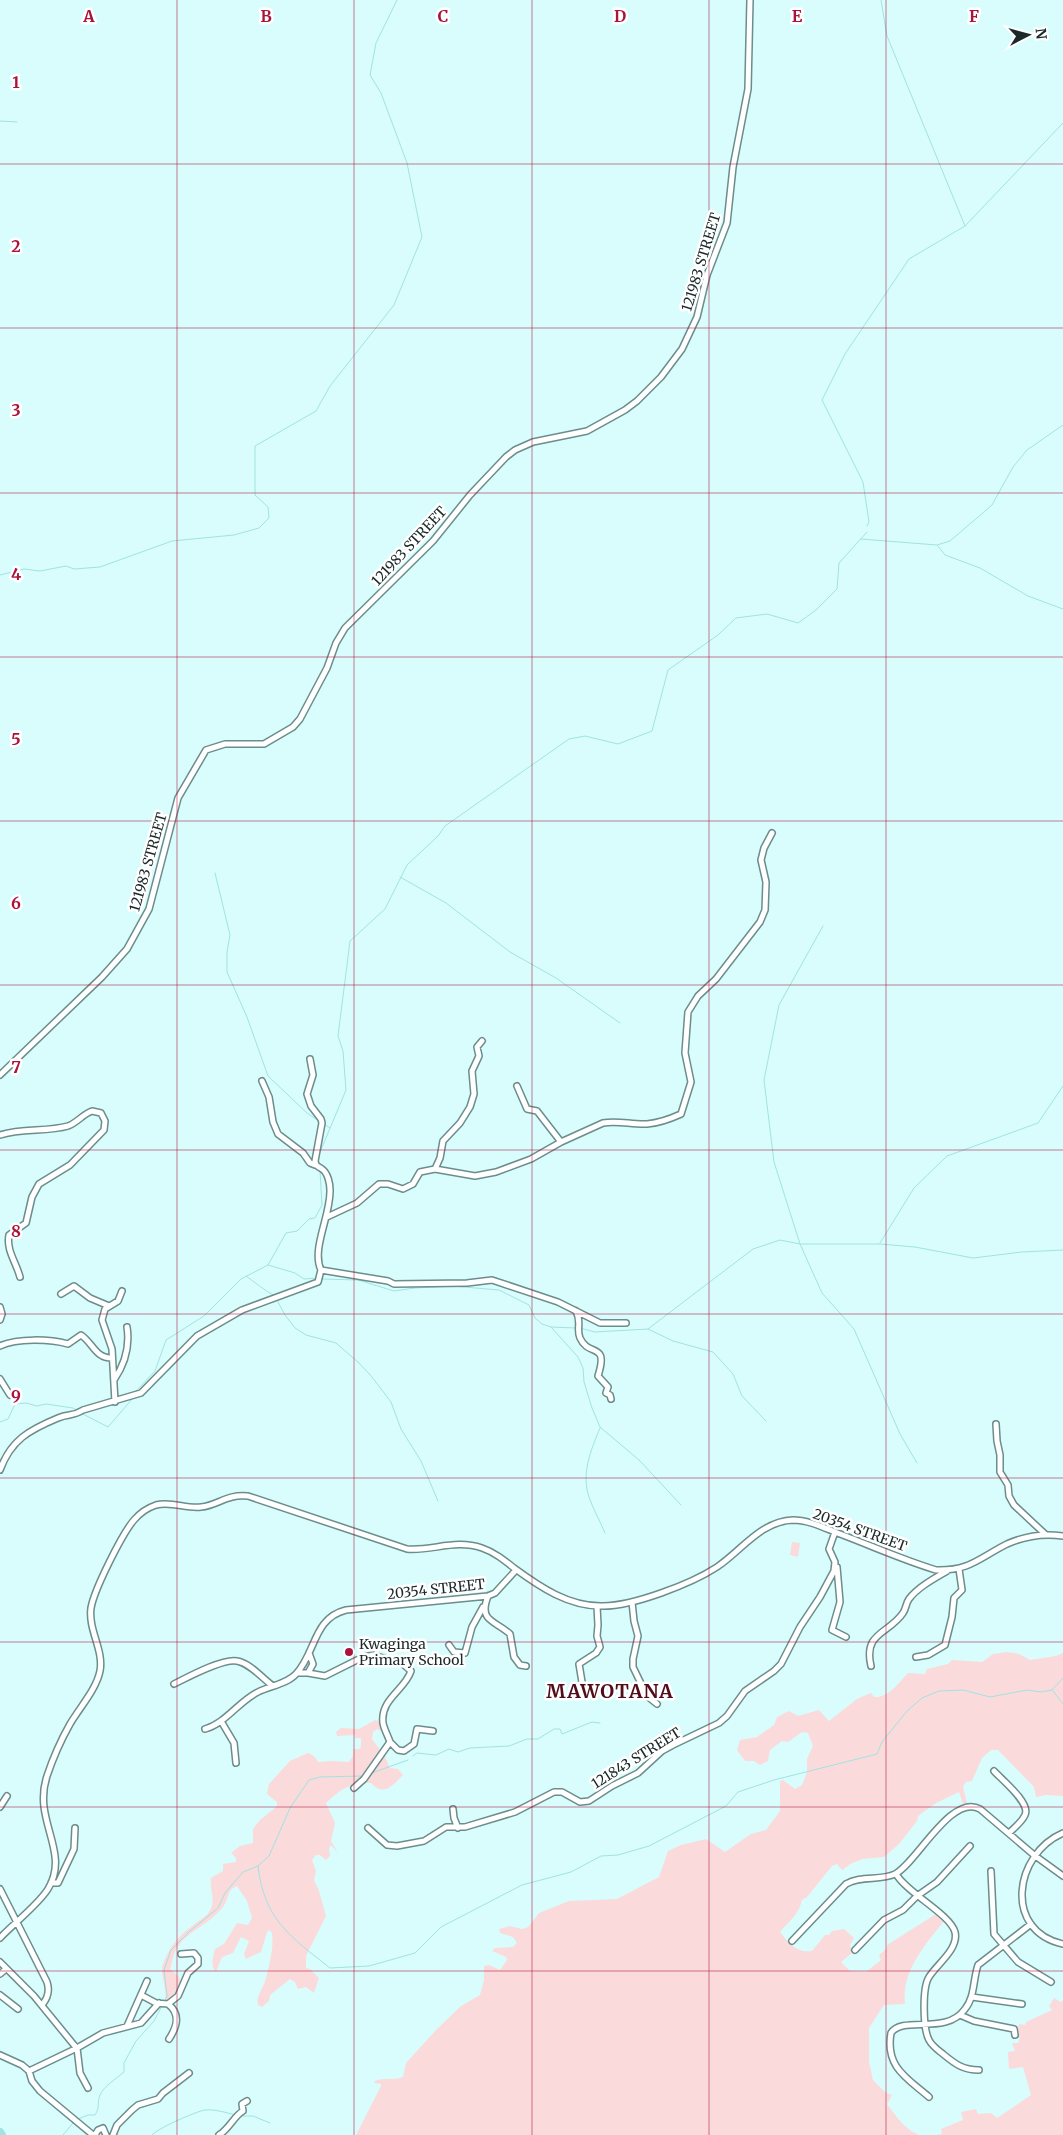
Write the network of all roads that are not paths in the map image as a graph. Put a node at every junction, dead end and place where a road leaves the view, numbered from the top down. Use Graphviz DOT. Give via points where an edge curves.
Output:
graph roads {
  1 [pos="750,0"];
  2 [pos="772,833"];
  3 [pos="482,1041"];
  4 [pos="310,1059"];
  5 [pos="0,1075"];
  6 [pos="262,1081"];
  7 [pos="517,1086"];
  8 [pos="0,1135"];
  9 [pos="561,1142"];
  10 [pos="319,1167"];
  11 [pos="435,1169"];
  12 [pos="327,1217"];
  13 [pos="320,1276"];
  14 [pos="20,1277"];
  15 [pos="122,1291"];
  16 [pos="62,1294"];
  17 [pos="0,1306"];
  18 [pos="109,1306"];
  19 [pos="575,1311"];
  20 [pos="0,1320"];
  21 [pos="626,1323"];
  22 [pos="127,1327"];
  23 [pos="0,1346"];
  24 [pos="112,1358"];
  25 [pos="0,1379"];
  26 [pos="114,1380"];
  27 [pos="10,1395"];
  28 [pos="611,1399"];
  29 [pos="115,1402"];
  30 [pos="996,1424"];
  31 [pos="0,1470"];
  32 [pos="835,1532"];
  33 [pos="1045,1534"];
  34 [pos="1063,1536"];
  35 [pos="835,1564"];
  36 [pos="959,1569"];
  37 [pos="516,1570"];
  38 [pos="948,1570"];
  39 [pos="488,1596"];
  40 [pos="632,1602"];
  41 [pos="485,1604"];
  42 [pos="597,1606"];
  43 [pos="846,1637"];
  44 [pos="449,1645"];
  45 [pos="309,1653"];
  46 [pos="916,1657"];
  47 [pos="526,1666"];
  48 [pos="871,1666"];
  49 [pos="297,1673"];
  50 [pos="308,1673"];
  51 [pos="582,1682"];
  52 [pos="174,1684"];
  53 [pos="273,1686"];
  54 [pos="657,1704"];
  55 [pos="221,1721"];
  56 [pos="205,1729"];
  57 [pos="433,1731"];
  58 [pos="390,1742"];
  59 [pos="236,1763"];
  60 [pos="994,1771"];
  61 [pos="354,1788"];
  62 [pos="7,1796"];
  63 [pos="0,1807"];
  64 [pos="453,1809"];
  65 [pos="75,1828"];
  66 [pos="368,1828"];
  67 [pos="458,1828"];
  68 [pos="1009,1833"];
  69 [pos="1063,1833"];
  70 [pos="970,1846"];
  71 [pos="1034,1855"];
  72 [pos="991,1871"];
  73 [pos="896,1874"];
  74 [pos="1063,1875"];
  75 [pos="51,1883"];
  76 [pos="0,1889"];
  77 [pos="917,1896"];
  78 [pos="17,1921"];
  79 [pos="1031,1924"];
  80 [pos="0,1938"];
  81 [pos="792,1941"];
  82 [pos="1063,1944"];
  83 [pos="1002,1945"];
  84 [pos="855,1950"];
  85 [pos="181,1954"];
  86 [pos="0,1962"];
  87 [pos="6,1969"];
  88 [pos="0,1974"];
  89 [pos="147,1981"];
  90 [pos="1051,1982"];
  91 [pos="0,1995"];
  92 [pos="141,1995"];
  93 [pos="972,1998"];
  94 [pos="159,2003"];
  95 [pos="42,2004"];
  96 [pos="167,2004"];
  97 [pos="1022,2004"];
  98 [pos="18,2009"];
  99 [pos="960,2015"];
  100 [pos="926,2024"];
  101 [pos="127,2026"];
  102 [pos="1015,2035"];
  103 [pos="168,2039"];
  104 [pos="77,2048"];
  105 [pos="0,2055"];
  106 [pos="28,2070"];
  107 [pos="979,2070"];
  108 [pos="189,2073"];
  109 [pos="88,2088"];
  110 [pos="929,2097"];
  111 [pos="247,2101"];
  112 [pos="94,2135"];
  113 [pos="106,2135"];
  114 [pos="113,2135"];
  115 [pos="219,2135"];
  1 -- 5 [label="street, 121983 STREET" via="748,89 733,167 727,224 693,328 672,362 637,401 610,419 579,433 533,442 506,457 427,547 345,628 300,719 293,726 264,744 225,744 206,750 178,798 149,909 127,949"];
  2 -- 9 [label="street" via="761,860 766,886 765,910 760,922 688,1012 685,1053 691,1082 681,1114 646,1124 608,1122"];
  3 -- 11 [label="street" via="477,1047 480,1056 472,1071 473,1101 460,1123 443,1141"];
  4 -- 10 [label="street" via="313,1075 307,1094 322,1123 314,1156"];
  6 -- 10 [label="street" via="278,1134 304,1153 310,1163"];
  7 -- 9 [label="street" via="528,1109 537,1111"];
  8 -- 14 [label="street" via="68,1125 92,1110 101,1113 105,1121 104,1130 78,1158 39,1184 32,1197 27,1222 9,1235 8,1247"];
  9 -- 11 [label="street" via="507,1169 486,1175 462,1176"];
  10 -- 12 [label="street" via="328,1180 330,1192"];
  11 -- 12 [label="street" via="420,1172 413,1184 403,1189 388,1184 377,1185 357,1203"];
  12 -- 13 [label="street" via="317,1257"];
  13 -- 19 [label="street" via="394,1284 492,1280 548,1298"];
  13 -- 29 [label="street" via="306,1288 242,1310 197,1336 135,1394"];
  15 -- 18 [label="street" via="118,1301"];
  16 -- 18 [label="street" via="74,1286"];
  17 -- 20 [label="street"];
  18 -- 24 [label="street" via="102,1320"];
  19 -- 21 [label="street" via="604,1324"];
  19 -- 28 [label="street" via="580,1318 580,1337 586,1346 601,1356 598,1376 608,1386 606,1393"];
  22 -- 26 [label="street" via="127,1352"];
  23 -- 24 [label="street" via="49,1340 68,1344 81,1335 95,1352"];
  24 -- 26 [label="street"];
  25 -- 27 [label="street"];
  26 -- 29 [label="street"];
  29 -- 31 [label="street" via="83,1410 76,1416 58,1418 21,1437"];
  30 -- 33 [label="street" via="1000,1472 1008,1485 1009,1496 1014,1505"];
  32 -- 35 [label="street" via="829,1549"];
  32 -- 38 [label="street, 20354 STREET" via="924,1566"];
  32 -- 40 [label="street, 20354 STREET" via="800,1521 775,1524 762,1530 704,1575"];
  33 -- 34 [label="street, 20354 STREET"];
  33 -- 36 [label="street, 20354 STREET" via="1012,1542"];
  35 -- 43 [label="street" via="840,1602 832,1630"];
  35 -- 67 [label="street, 121843 STREET" via="781,1664 745,1691 719,1723 673,1745 638,1773 589,1801 580,1802 562,1792 554,1792 515,1812"];
  36 -- 38 [label="street, 20354 STREET"];
  36 -- 46 [label="street" via="962,1590 954,1598 945,1646"];
  37 -- 39 [label="street, 20354 STREET"];
  37 -- 42 [label="street, 20354 STREET" via="561,1598"];
  37 -- 75 [label="street" via="492,1552 476,1546 454,1543 418,1549 398,1547 248,1496 229,1496 204,1506 168,1503 145,1510 131,1525 94,1597 91,1620 100,1656 99,1676 65,1734 44,1786 45,1818 56,1866"];
  38 -- 48 [label="street" via="911,1596 903,1614 878,1635 870,1648"];
  39 -- 41 [label="street"];
  39 -- 45 [label="street, 20354 STREET" via="342,1611 321,1627"];
  40 -- 42 [label="street, 20354 STREET"];
  40 -- 54 [label="street" via="638,1636 633,1667 647,1696"];
  41 -- 44 [label="street" via="472,1627 465,1653 454,1652"];
  41 -- 47 [label="street" via="488,1618 510,1634 516,1661"];
  42 -- 51 [label="street" via="600,1647 579,1664"];
  45 -- 49 [label="street, 20354 STREET"];
  45 -- 50 [label="street" via="313,1664"];
  49 -- 50 [label="street"];
  49 -- 53 [label="street"];
  50 -- 58 [label="street" via="325,1676 361,1658 373,1656 407,1666 411,1672 389,1698 385,1709 383,1721"];
  52 -- 53 [label="street" via="210,1667 236,1660"];
  53 -- 55 [label="street" via="247,1699"];
  55 -- 56 [label="street"];
  55 -- 59 [label="street" via="234,1743"];
  57 -- 58 [label="street" via="417,1729 415,1742 404,1751"];
  58 -- 61 [label="street"];
  60 -- 68 [label="street" via="1025,1805 1025,1816"];
  62 -- 63 [label="street"];
  64 -- 67 [label="street"];
  65 -- 75 [label="street" via="74,1849 61,1879 58,1883"];
  66 -- 67 [label="street, 121843 STREET" via="378,1840 391,1846 421,1842 446,1827"];
  68 -- 71 [label="street"];
  68 -- 73 [label="street" via="980,1809 966,1807 940,1825"];
  69 -- 71 [label="street"];
  70 -- 77 [label="street" via="940,1880"];
  71 -- 74 [label="street"];
  71 -- 79 [label="street" via="1026,1870 1022,1894 1024,1910"];
  72 -- 83 [label="street" via="993,1932"];
  73 -- 77 [label="street" via="902,1884"];
  73 -- 81 [label="street" via="846,1884"];
  75 -- 78 [label="street"];
  76 -- 78 [label="street"];
  77 -- 84 [label="street" via="903,1910 880,1923"];
  77 -- 100 [label="street" via="947,1921 955,1935 952,1947 927,1982"];
  78 -- 80 [label="street"];
  78 -- 95 [label="street" via="48,1984 47,1997"];
  79 -- 82 [label="street" via="1042,1935"];
  79 -- 83 [label="street"];
  83 -- 90 [label="street" via="1018,1962"];
  83 -- 93 [label="street" via="978,1965"];
  85 -- 96 [label="street" via="193,1953 198,1963 188,1973 178,1996"];
  86 -- 87 [label="street"];
  87 -- 88 [label="street"];
  87 -- 95 [label="street"];
  89 -- 92 [label="street"];
  91 -- 98 [label="street"];
  92 -- 94 [label="street"];
  92 -- 101 [label="street"];
  93 -- 97 [label="street"];
  93 -- 99 [label="street"];
  94 -- 96 [label="street"];
  94 -- 101 [label="street" via="141,2024"];
  95 -- 104 [label="street"];
  96 -- 103 [label="street" via="177,2017"];
  99 -- 100 [label="street" via="945,2023"];
  99 -- 102 [label="street" via="1014,2029"];
  100 -- 107 [label="street" via="931,2044 964,2070"];
  100 -- 110 [label="street" via="895,2028 890,2041 894,2067"];
  101 -- 104 [label="street" via="103,2033"];
  104 -- 106 [label="street"];
  104 -- 109 [label="street" via="80,2073"];
  105 -- 106 [label="street"];
  106 -- 112 [label="street" via="40,2091"];
  108 -- 114 [label="street" via="158,2099 138,2105 117,2125"];
  111 -- 115 [label="street" via="242,2104 243,2111"];
  112 -- 113 [label="street" via="103,2128"];
}
